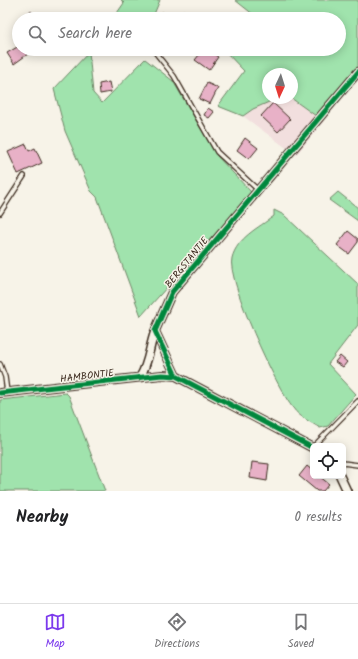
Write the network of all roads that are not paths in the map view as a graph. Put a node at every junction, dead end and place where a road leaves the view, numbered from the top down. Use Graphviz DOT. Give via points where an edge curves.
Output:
graph roads {
  1 [pos="158,56"];
  2 [pos="358,72"];
  3 [pos="24,176"];
  4 [pos="258,190"];
  5 [pos="0,214"];
  6 [pos="155,331"];
  7 [pos="0,364"];
  8 [pos="176,376"];
  9 [pos="140,377"];
  10 [pos="4,392"];
  11 [pos="358,401"];
  12 [pos="317,443"];
  13 [pos="310,445"];
  14 [pos="346,463"];
  15 [pos="358,465"];
  16 [pos="341,479"];
  17 [pos="347,491"];
  1 -- 4 [label="lane" via="174,76 218,152"];
  2 -- 4 [label="street, BERGSTANTIE"];
  3 -- 5 [label="lane"];
  4 -- 6 [label="street, BERGSTANTIE" via="172,292"];
  6 -- 8 [label="street"];
  6 -- 9 [label="street, BERGSTANTIE" via="146,367"];
  7 -- 10 [label="lane" via="5,377"];
  8 -- 9 [label="street, HAMBONTIE"];
  8 -- 13 [label="street"];
  9 -- 10 [label="street, HAMBONTIE"];
  11 -- 12 [label="lane"];
  14 -- 15 [label="lane"];
  16 -- 17 [label="street"];
}
